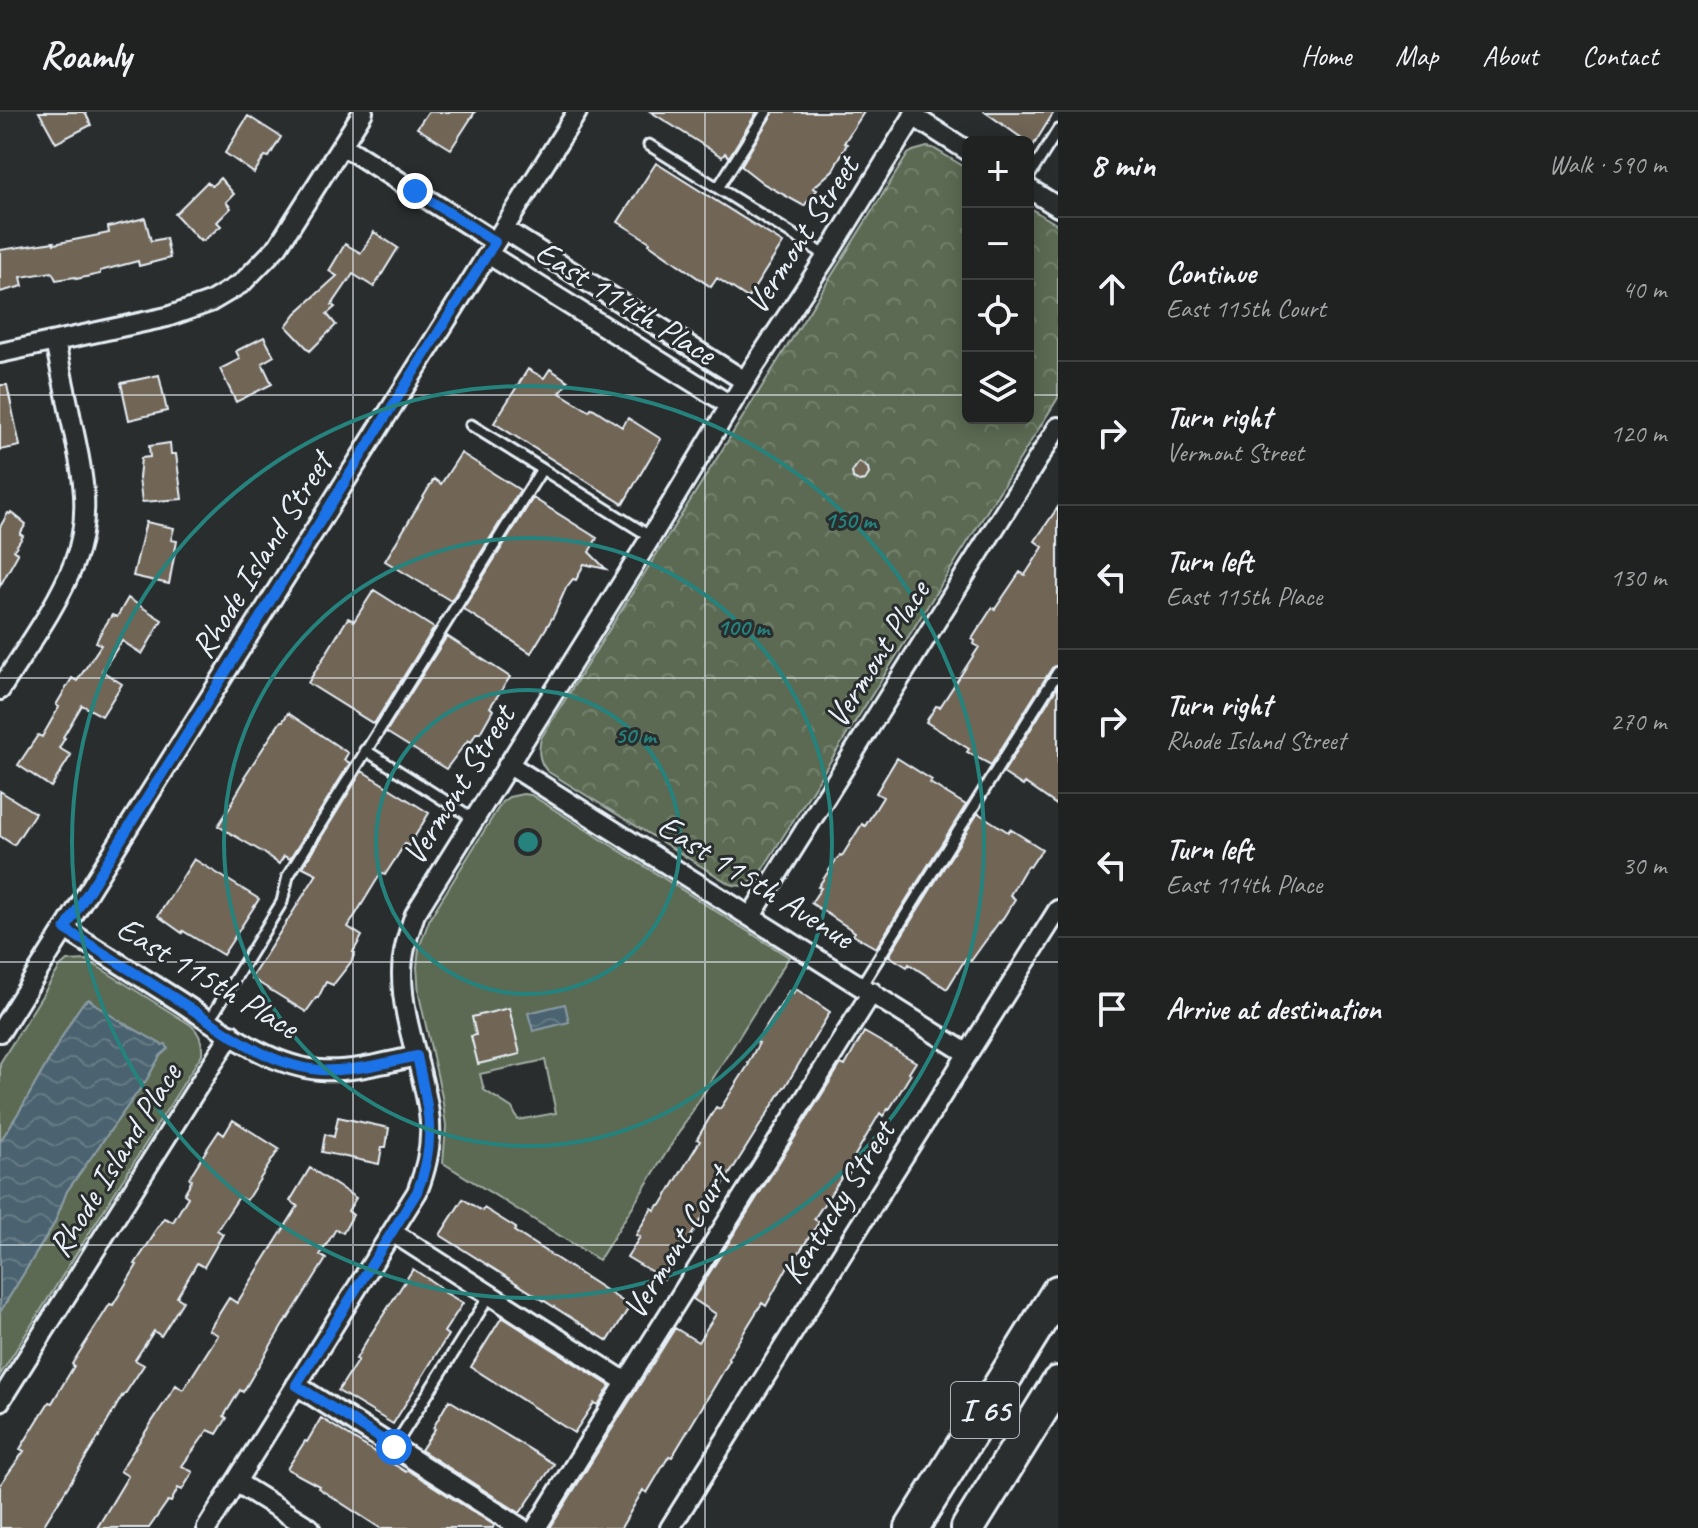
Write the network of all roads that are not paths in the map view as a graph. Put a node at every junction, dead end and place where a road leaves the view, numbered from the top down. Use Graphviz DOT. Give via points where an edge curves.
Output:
graph roads {
  1 [pos="363,112"];
  2 [pos="577,112"];
  3 [pos="766,112"];
  4 [pos="915,114"];
  5 [pos="1058,130"];
  6 [pos="342,145"];
  7 [pos="649,145"];
  8 [pos="962,147"];
  9 [pos="1034,168"];
  10 [pos="718,188"];
  11 [pos="1034,192"];
  12 [pos="1058,207"];
  13 [pos="496,242"];
  14 [pos="827,256"];
  15 [pos="55,341"];
  16 [pos="0,353"];
  17 [pos="745,381"];
  18 [pos="730,405"];
  19 [pos="471,425"];
  20 [pos="1058,427"];
  21 [pos="542,469"];
  22 [pos="651,537"];
  23 [pos="1058,672"];
  24 [pos="0,690"];
  25 [pos="365,750"];
  26 [pos="508,764"];
  27 [pos="474,819"];
  28 [pos="1058,910"];
  29 [pos="751,916"];
  30 [pos="65,929"];
  31 [pos="866,989"];
  32 [pos="209,1021"];
  33 [pos="0,1032"];
  34 [pos="231,1034"];
  35 [pos="968,1054"];
  36 [pos="417,1056"];
  37 [pos="392,1232"];
  38 [pos="1058,1292"];
  39 [pos="490,1295"];
  40 [pos="626,1382"];
  41 [pos="1058,1383"];
  42 [pos="296,1385"];
  43 [pos="0,1401"];
  44 [pos="394,1447"];
  45 [pos="236,1482"];
  46 [pos="207,1528"];
  47 [pos="310,1528"];
  48 [pos="521,1528"];
  49 [pos="536,1528"];
  50 [pos="670,1528"];
  51 [pos="912,1528"];
  52 [pos="968,1528"];
  1 -- 6 [label="street"];
  2 -- 13 [label="street, Rhode Island Street"];
  3 -- 10 [label="lane"];
  4 -- 8 [label="street"];
  4 -- 14 [label="street, Vermont Street"];
  5 -- 9 [label="lane"];
  6 -- 13 [label="street, East 114th Place"];
  6 -- 15 [label="street" via="278,246 242,283 210,302 167,317"];
  7 -- 10 [label="lane"];
  10 -- 14 [label="lane"];
  11 -- 12 [label="street"];
  13 -- 17 [label="street, East 114th Place"];
  13 -- 18 [label="street, East 114th Place"];
  13 -- 30 [label="street, Rhode Island Street"];
  14 -- 17 [label="street, Vermont Street"];
  15 -- 16 [label="street"];
  15 -- 24 [label="street" via="84,477 85,514 65,585"];
  17 -- 18 [label="street, Vermont Street"];
  18 -- 22 [label="street, Vermont Street"];
  19 -- 21 [label="lane"];
  20 -- 29 [label="street, Vermont Place"];
  21 -- 22 [label="lane"];
  21 -- 25 [label="lane"];
  22 -- 26 [label="street, Vermont Street"];
  23 -- 31 [label="lane"];
  25 -- 27 [label="lane"];
  25 -- 32 [label="lane"];
  26 -- 27 [label="street, Vermont Street"];
  26 -- 29 [label="street, East 115th Avenue"];
  27 -- 36 [label="street, Vermont Street" via="415,914 404,949 403,988"];
  28 -- 35 [label="street, Kentucky Street"];
  29 -- 31 [label="street, East 115th Avenue"];
  30 -- 32 [label="street, East 115th Place"];
  30 -- 33 [label="street, Rhode Island Street"];
  31 -- 35 [label="street, East 115th Avenue"];
  31 -- 40 [label="street, Vermont Court"];
  32 -- 34 [label="street, East 115th Place"];
  34 -- 36 [label="street, East 115th Place" via="266,1055 319,1070 350,1070"];
  34 -- 43 [label="street, Rhode Island Place"];
  35 -- 50 [label="street, Kentucky Street"];
  36 -- 37 [label="street, Vermont Street" via="429,1114 428,1154 417,1192"];
  37 -- 39 [label="street"];
  37 -- 42 [label="street, Vermont Street"];
  38 -- 51 [label="highway, I 65"];
  39 -- 40 [label="street"];
  39 -- 44 [label="lane"];
  40 -- 49 [label="street, Vermont Court"];
  41 -- 52 [label="highway, I 65"];
  42 -- 44 [label="street"];
  42 -- 45 [label="street, Vermont Street"];
  44 -- 48 [label="street"];
  45 -- 46 [label="street, Vermont Street"];
  45 -- 47 [label="street"];
}
